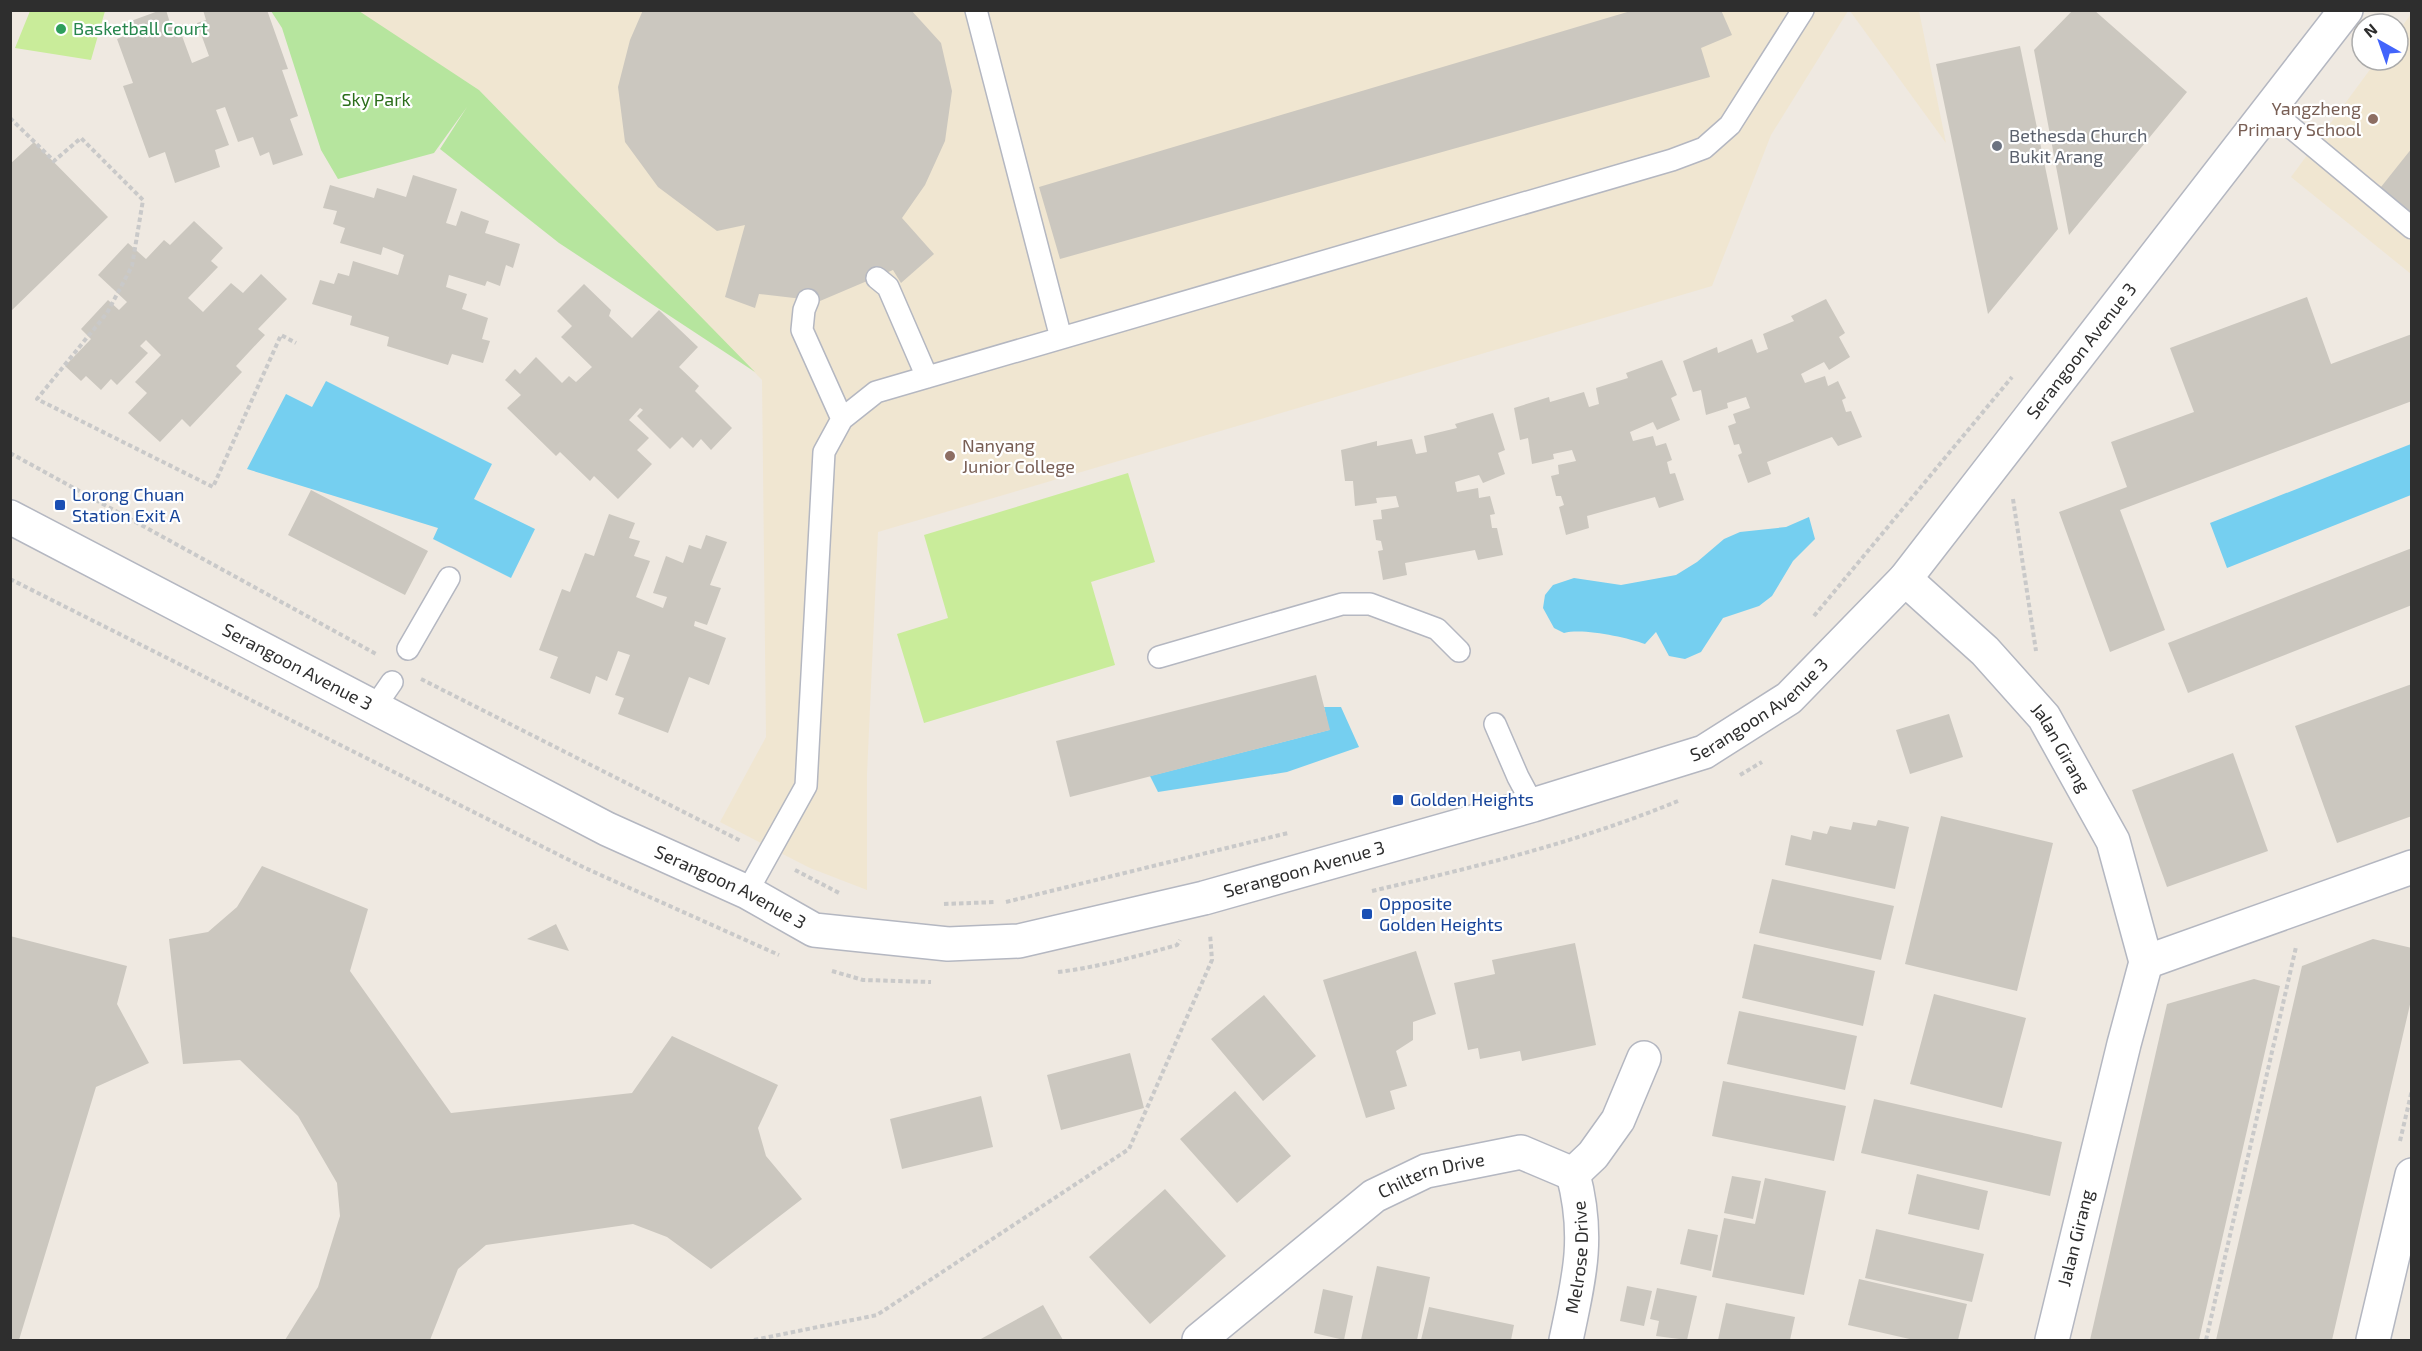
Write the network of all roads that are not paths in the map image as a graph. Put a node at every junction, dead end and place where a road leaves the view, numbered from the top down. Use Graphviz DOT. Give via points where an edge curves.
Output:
graph roads {
  1 [pos="976,10"];
  2 [pos="1803,10"];
  3 [pos="2346,10"];
  4 [pos="2269,109"];
  5 [pos="2412,228"];
  6 [pos="877,278"];
  7 [pos="808,300"];
  8 [pos="1061,338"];
  9 [pos="927,377"];
  10 [pos="842,419"];
  11 [pos="10,517"];
  12 [pos="449,578"];
  13 [pos="1905,579"];
  14 [pos="408,649"];
  15 [pos="1459,651"];
  16 [pos="1159,657"];
  17 [pos="1495,724"];
  18 [pos="1533,805"];
  19 [pos="2412,867"];
  20 [pos="747,892"];
  21 [pos="2146,962"];
  22 [pos="1644,1058"];
  23 [pos="1573,1174"];
  24 [pos="2412,1174"];
  25 [pos="1199,1341"];
  26 [pos="1566,1341"];
  27 [pos="2052,1341"];
  28 [pos="2373,1341"];
  1 -- 8 [label="lane"];
  2 -- 8 [label="lane" via="1730,125 1704,148"];
  3 -- 4 [label="street, Serangoon Avenue 3"];
  4 -- 5 [label="lane"];
  4 -- 13 [label="street, Serangoon Avenue 3"];
  6 -- 9 [label="lane" via="888,287"];
  7 -- 10 [label="lane" via="802,330"];
  8 -- 9 [label="lane"];
  9 -- 10 [label="lane" via="876,392"];
  10 -- 20 [label="lane" via="824,452 806,786"];
  11 -- 20 [label="street, Serangoon Avenue 3" via="383,695 607,829"];
  12 -- 14 [label="lane"];
  13 -- 18 [label="street, Serangoon Avenue 3" via="1789,698 1704,752"];
  13 -- 21 [label="street, Jalan Girang" via="1985,651 2044,717 2113,841"];
  15 -- 16 [label="lane" via="1437,629 1370,604 1342,604"];
  17 -- 18 [label="lane"];
  18 -- 20 [label="street, Serangoon Avenue 3" via="1204,898 1019,941 948,944 814,930"];
  19 -- 21 [label="street"];
  21 -- 27 [label="street, Jalan Girang"];
  22 -- 23 [label="street" via="1618,1120 1593,1155"];
  23 -- 25 [label="street, Chiltern Drive" via="1521,1152 1426,1171 1374,1196"];
  23 -- 26 [label="street, Melrose Drive" via="1583,1222 1579,1277"];
  24 -- 28 [label="street"];
}
